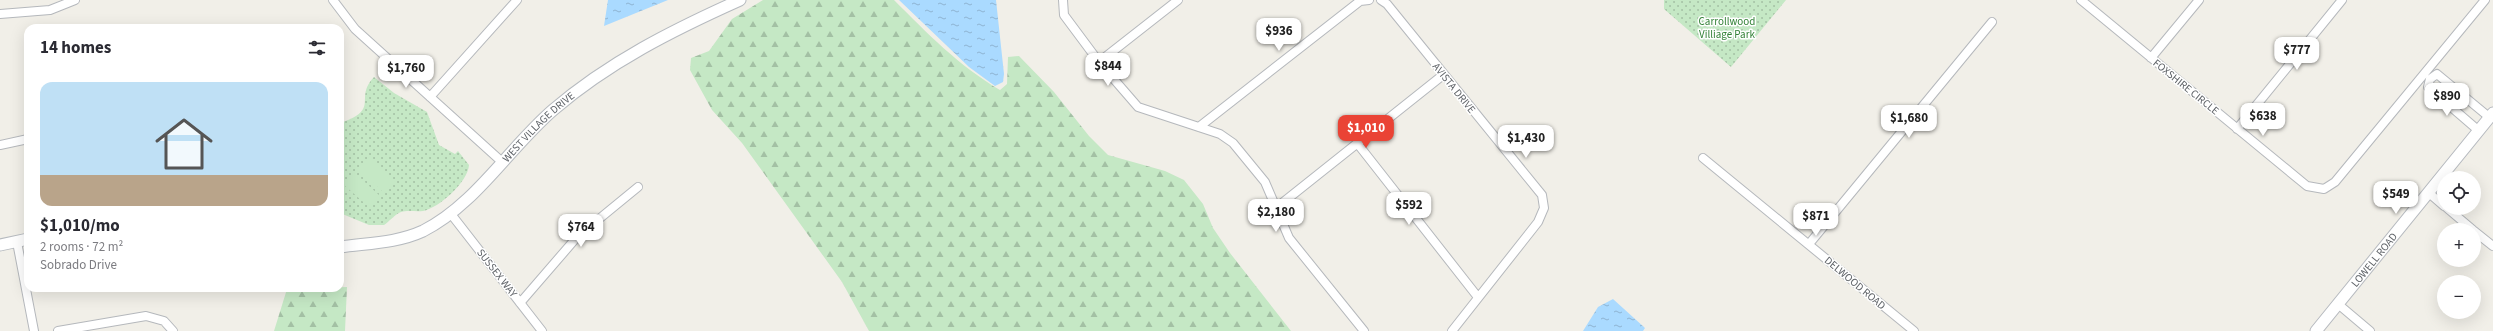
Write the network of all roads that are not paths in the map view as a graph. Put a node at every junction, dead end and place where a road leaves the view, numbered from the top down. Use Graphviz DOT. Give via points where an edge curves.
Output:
graph roads {
  1 [pos="75,0"];
  2 [pos="333,0"];
  3 [pos="517,0"];
  4 [pos="740,0"];
  5 [pos="1063,0"];
  6 [pos="1178,0"];
  7 [pos="1369,0"];
  8 [pos="1381,0"];
  9 [pos="2081,0"];
  10 [pos="2199,0"];
  11 [pos="2342,0"];
  12 [pos="2485,0"];
  13 [pos="0,14"];
  14 [pos="1992,22"];
  15 [pos="2151,58"];
  16 [pos="1099,62"];
  17 [pos="1444,75"];
  18 [pos="2427,76"];
  19 [pos="430,97"];
  20 [pos="2491,115"];
  21 [pos="1199,127"];
  22 [pos="2237,129"];
  23 [pos="2479,131"];
  24 [pos="24,140"];
  25 [pos="1357,143"];
  26 [pos="0,145"];
  27 [pos="1703,158"];
  28 [pos="501,161"];
  29 [pos="638,187"];
  30 [pos="2429,193"];
  31 [pos="2437,200"];
  32 [pos="1276,208"];
  33 [pos="451,214"];
  34 [pos="2456,215"];
  35 [pos="2465,223"];
  36 [pos="2481,236"];
  37 [pos="23,240"];
  38 [pos="1809,244"];
  39 [pos="0,245"];
  40 [pos="344,246"];
  41 [pos="2493,246"];
  42 [pos="29,292"];
  43 [pos="1477,296"];
  44 [pos="520,303"];
  45 [pos="2338,304"];
  46 [pos="34,331"];
  47 [pos="58,331"];
  48 [pos="173,331"];
  49 [pos="542,331"];
  50 [pos="1364,331"];
  51 [pos="1452,331"];
  52 [pos="1914,331"];
  53 [pos="2316,331"];
  54 [pos="2370,331"];
  1 -- 13 [label="street" via="50,10"];
  2 -- 19 [label="street" via="355,29"];
  3 -- 19 [label="street"];
  4 -- 28 [label="street, WEST VILLAGE DRIVE" via="667,33 609,68 553,110"];
  5 -- 16 [label="street" via="1064,15"];
  6 -- 16 [label="street"];
  7 -- 21 [label="street" via="1360,1"];
  8 -- 17 [label="street, AVISTA DRIVE" via="1387,4"];
  9 -- 15 [label="street, FOXSHIRE CIRCLE"];
  10 -- 15 [label="street"];
  11 -- 22 [label="street"];
  12 -- 18 [label="street, FOXSHIRE CIRCLE"];
  14 -- 38 [label="street"];
  15 -- 22 [label="street, FOXSHIRE CIRCLE"];
  16 -- 21 [label="street" via="1138,107"];
  17 -- 25 [label="street"];
  17 -- 43 [label="street, AVISTA DRIVE" via="1542,196 1544,208 1538,222"];
  18 -- 20 [label="street" via="2437,74"];
  18 -- 22 [label="street, FOXSHIRE CIRCLE" via="2335,182 2324,189 2307,186"];
  18 -- 23 [label="street" via="2428,87"];
  19 -- 28 [label="street"];
  20 -- 23 [label="street, LOWELL ROAD"];
  21 -- 32 [label="street" via="1220,134 1233,143 1265,182"];
  23 -- 30 [label="street, LOWELL ROAD"];
  24 -- 26 [label="street"];
  25 -- 32 [label="street"];
  25 -- 43 [label="street"];
  27 -- 38 [label="street, DELWOOD ROAD"];
  28 -- 33 [label="street, WEST VILLAGE DRIVE" via="471,197"];
  29 -- 44 [label="street" via="576,238"];
  30 -- 31 [label="street"];
  30 -- 45 [label="street, LOWELL ROAD"];
  32 -- 50 [label="street" via="1289,238"];
  33 -- 40 [label="street, WEST VILLAGE DRIVE" via="422,231 392,241"];
  33 -- 44 [label="street, SUSSEX WAY"];
  34 -- 35 [label="street"];
  36 -- 41 [label="street"];
  37 -- 39 [label="street"];
  38 -- 52 [label="street, DELWOOD ROAD"];
  42 -- 46 [label="street"];
  43 -- 51 [label="street, AVISTA DRIVE"];
  44 -- 49 [label="street, SUSSEX WAY"];
  45 -- 53 [label="street, LOWELL ROAD"];
  45 -- 54 [label="street"];
  47 -- 48 [label="street" via="146,316 164,321"];
}
